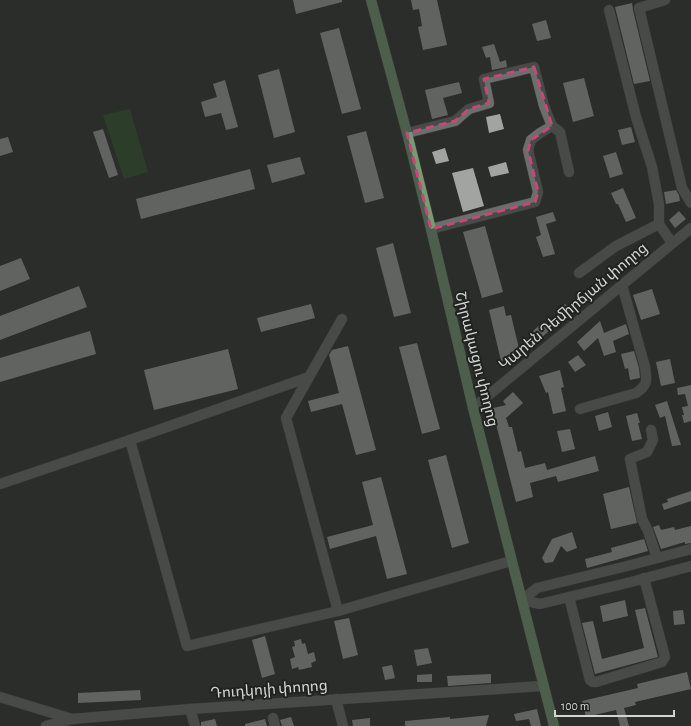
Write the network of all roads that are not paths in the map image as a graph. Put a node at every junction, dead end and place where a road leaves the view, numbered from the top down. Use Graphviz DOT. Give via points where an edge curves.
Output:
graph roads {
  1 [pos="372,0"];
  2 [pos="665,0"];
  3 [pos="609,10"];
  4 [pos="552,126"];
  5 [pos="406,132"];
  6 [pos="569,172"];
  7 [pos="691,203"];
  8 [pos="659,224"];
  9 [pos="691,228"];
  10 [pos="431,229"];
  11 [pos="672,243"];
  12 [pos="579,273"];
  13 [pos="622,285"];
  14 [pos="342,319"];
  15 [pos="309,377"];
  16 [pos="474,408"];
  17 [pos="580,409"];
  18 [pos="651,430"];
  19 [pos="130,440"];
  20 [pos="0,484"];
  21 [pos="691,549"];
  22 [pos="657,558"];
  23 [pos="511,561"];
  24 [pos="627,566"];
  25 [pos="691,566"];
  26 [pos="644,578"];
  27 [pos="631,582"];
  28 [pos="569,597"];
  29 [pos="522,600"];
  30 [pos="338,611"];
  31 [pos="543,686"];
  32 [pos="0,697"];
  33 [pos="336,700"];
  34 [pos="190,709"];
  35 [pos="112,716"];
  36 [pos="71,722"];
  37 [pos="46,726"];
  38 [pos="115,726"];
  39 [pos="195,726"];
  40 [pos="343,726"];
  41 [pos="554,726"];
  1 -- 5 [label="main road, Շիրակացու փողոց"];
  2 -- 7 [label="street" via="639,8 682,188"];
  3 -- 8 [label="street" via="636,117 652,167 659,204"];
  4 -- 5 [label="street" via="534,67 484,79 489,103 469,110 455,121"];
  4 -- 6 [label="street" via="560,132"];
  4 -- 10 [label="street" via="531,140 528,150 538,192 535,202"];
  5 -- 10 [label="main road, Շիրակացու փողոց"];
  8 -- 11 [label="street"];
  8 -- 12 [label="street" via="616,246"];
  9 -- 11 [label="street, Կարեն Դեմիրճյան փողոց"];
  10 -- 16 [label="main road, Շիրակացու փողոց"];
  11 -- 13 [label="street, Կարեն Դեմիրճյան փողոց"];
  13 -- 16 [label="street, Կարեն Դեմիրճյան փողոց"];
  13 -- 17 [label="street" via="645,367 646,384 636,393"];
  14 -- 15 [label="street"];
  15 -- 19 [label="street"];
  15 -- 30 [label="street" via="286,418"];
  16 -- 23 [label="main road, Շիրակացու փողոց"];
  18 -- 22 [label="street" via="653,440 647,452 630,459 642,519"];
  19 -- 20 [label="street"];
  19 -- 30 [label="street" via="187,646"];
  21 -- 22 [label="street"];
  22 -- 24 [label="street"];
  23 -- 29 [label="main road, Շիրակացու փողոց"];
  23 -- 30 [label="street"];
  24 -- 27 [label="street"];
  24 -- 29 [label="street" via="538,588"];
  25 -- 26 [label="street"];
  26 -- 27 [label="street"];
  26 -- 28 [label="street" via="664,660 596,682 590,680"];
  27 -- 28 [label="street"];
  28 -- 29 [label="street" via="540,604"];
  29 -- 31 [label="main road, Շիրակացու փողոց"];
  31 -- 33 [label="street, Դուդկոյի փողոց"];
  31 -- 41 [label="main road, Շիրակացու փողոց"];
  32 -- 36 [label="street, Դուդկոյի փողոց"];
  33 -- 34 [label="street, Դուդկոյի փողոց"];
  33 -- 40 [label="street"];
  34 -- 35 [label="street, Դուդկոյի փողոց"];
  34 -- 39 [label="street"];
  35 -- 36 [label="street, Դուդկոյի փողոց"];
  35 -- 38 [label="street"];
  36 -- 37 [label="street"];
}
